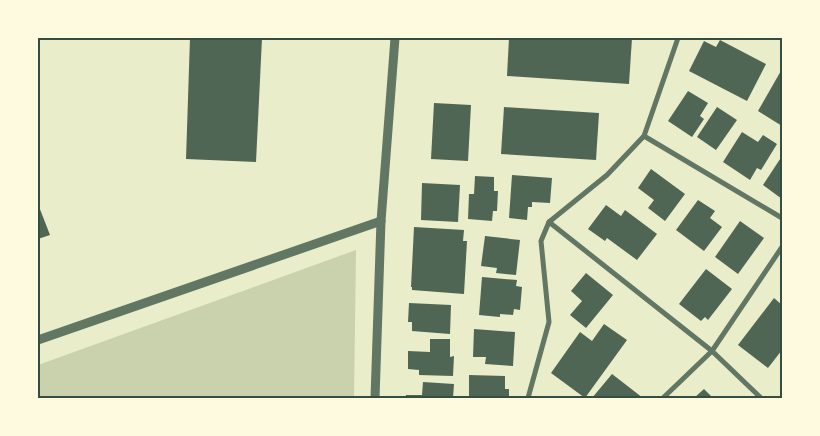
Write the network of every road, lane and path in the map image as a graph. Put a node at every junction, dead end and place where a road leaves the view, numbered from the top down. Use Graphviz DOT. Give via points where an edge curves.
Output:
graph roads {
  1 [pos="395,38"];
  2 [pos="678,38"];
  3 [pos="644,136"];
  4 [pos="782,218"];
  5 [pos="381,220"];
  6 [pos="549,222"];
  7 [pos="782,247"];
  8 [pos="38,340"];
  9 [pos="712,351"];
  10 [pos="375,398"];
  11 [pos="528,398"];
  12 [pos="663,398"];
  13 [pos="762,398"];
  1 -- 5 [label="street"];
  2 -- 3 [label="street"];
  3 -- 4 [label="street"];
  3 -- 6 [label="street" via="607,175"];
  5 -- 8 [label="street"];
  5 -- 10 [label="street"];
  6 -- 9 [label="street"];
  6 -- 11 [label="street" via="541,241 549,322"];
  7 -- 9 [label="street"];
  9 -- 12 [label="street"];
  9 -- 13 [label="street"];
}
